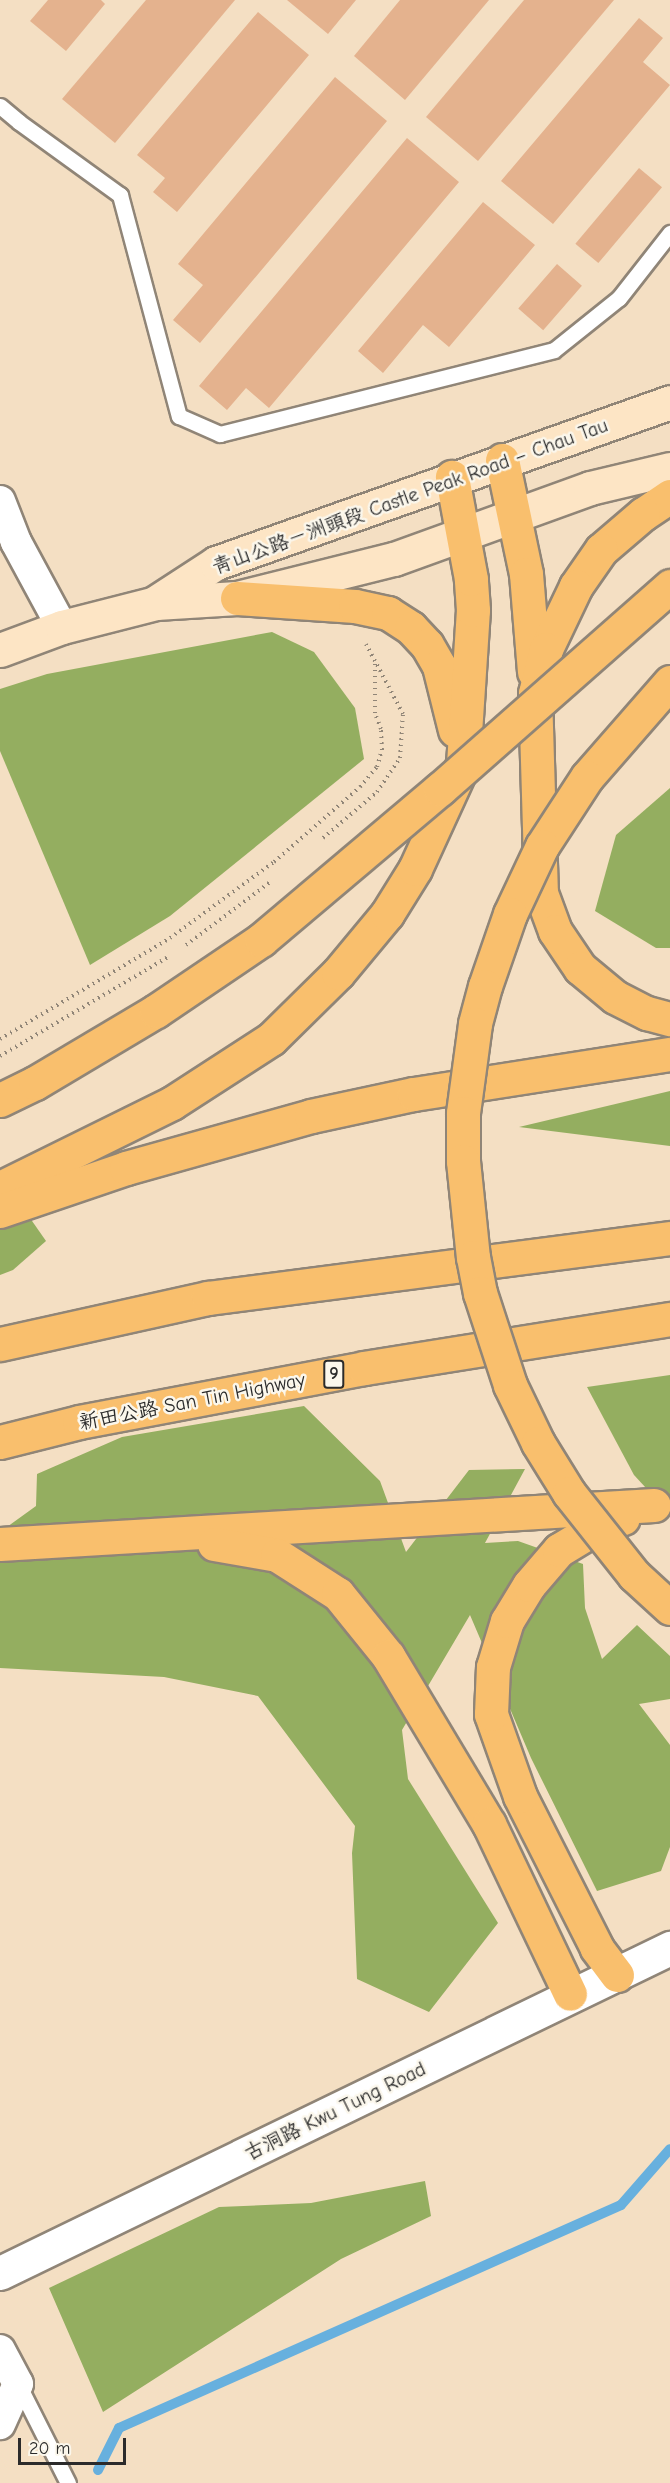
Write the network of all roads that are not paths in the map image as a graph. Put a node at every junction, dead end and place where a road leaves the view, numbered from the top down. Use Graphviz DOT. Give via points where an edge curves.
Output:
graph roads {
  1 [pos="0,106"];
  2 [pos="670,233"];
  3 [pos="670,402"];
  4 [pos="502,460"];
  5 [pos="670,470"];
  6 [pos="452,477"];
  7 [pos="670,496"];
  8 [pos="0,501"];
  9 [pos="516,517"];
  10 [pos="464,535"];
  11 [pos="670,586"];
  12 [pos="237,598"];
  13 [pos="156,603"];
  14 [pos="62,627"];
  15 [pos="0,650"];
  16 [pos="670,682"];
  17 [pos="536,693"];
  18 [pos="463,764"];
  19 [pos="670,1018"];
  20 [pos="670,1054"];
  21 [pos="0,1100"];
  22 [pos="0,1188"];
  23 [pos="0,1211"];
  24 [pos="670,1238"];
  25 [pos="670,1319"];
  26 [pos="0,1344"];
  27 [pos="0,1442"];
  28 [pos="662,1504"];
  29 [pos="167,1536"];
  30 [pos="0,1544"];
  31 [pos="670,1608"];
  32 [pos="670,1948"];
  33 [pos="617,1975"];
  34 [pos="570,1994"];
  35 [pos="0,2273"];
  36 [pos="0,2350"];
  37 [pos="18,2384"];
  38 [pos="0,2424"];
  39 [pos="68,2483"];
  1 -- 2 [label="lane" via="120,195 179,416 220,434 554,351 619,298"];
  3 -- 4 [label="main road, 青山公路－洲頭段 Castle Peak Road – Chau Tau"];
  4 -- 6 [label="main road, 青山公路－洲頭段 Castle Peak Road – Chau Tau"];
  4 -- 9 [label="main road"];
  5 -- 9 [label="main road, 青山公路－洲頭段 Castle Peak Road – Chau Tau" via="590,488"];
  6 -- 10 [label="main road"];
  6 -- 13 [label="main road, 青山公路－洲頭段 Castle Peak Road – Chau Tau" via="216,563"];
  7 -- 17 [label="main road" via="601,550 576,586 546,650"];
  8 -- 14 [label="street" via="16,542"];
  9 -- 10 [label="main road, 青山公路－洲頭段 Castle Peak Road – Chau Tau"];
  9 -- 17 [label="main road" via="526,574"];
  10 -- 12 [label="main road, 青山公路－洲頭段 Castle Peak Road – Chau Tau" via="394,559"];
  10 -- 18 [label="main road" via="472,610"];
  11 -- 21 [label="main road, bridge" via="458,774 261,940 156,1011"];
  12 -- 13 [label="main road, 青山公路－洲頭段 Castle Peak Road – Chau Tau"];
  12 -- 18 [label="main road" via="355,606 388,613 411,628 439,666"];
  13 -- 14 [label="main road, 青山公路－洲頭段 Castle Peak Road – Chau Tau"];
  14 -- 15 [label="main road, 青山公路－洲頭段 Castle Peak Road – Chau Tau"];
  16 -- 31 [label="main road, bridge" via="581,787 542,846 510,914 475,1024 464,1101 463,1161 480,1293 510,1385 538,1443 569,1493 634,1575"];
  17 -- 19 [label="main road" via="541,894 555,931 580,968 615,997 647,1013"];
  18 -- 22 [label="main road" via="415,869 387,914 338,973 271,1039 172,1103"];
  20 -- 23 [label="main road" via="414,1094 311,1116 126,1168"];
  24 -- 26 [label="main road" via="208,1298"];
  25 -- 27 [label="main road, 新田公路 San Tin Highway / 9" via="364,1368 79,1422"];
  28 -- 29 [label="main road"];
  28 -- 33 [label="main road" via="592,1530 559,1550 529,1585 507,1622 493,1667 491,1714 519,1796 597,1948"];
  29 -- 30 [label="main road"];
  29 -- 34 [label="main road" via="277,1555 338,1594 388,1656 489,1824"];
  32 -- 33 [label="street, 古洞路 Kwu Tung Road"];
  33 -- 34 [label="street, 古洞路 Kwu Tung Road"];
  34 -- 35 [label="street, 古洞路 Kwu Tung Road"];
  36 -- 37 [label="street"];
  37 -- 38 [label="street"];
  37 -- 39 [label="lane"];
}
